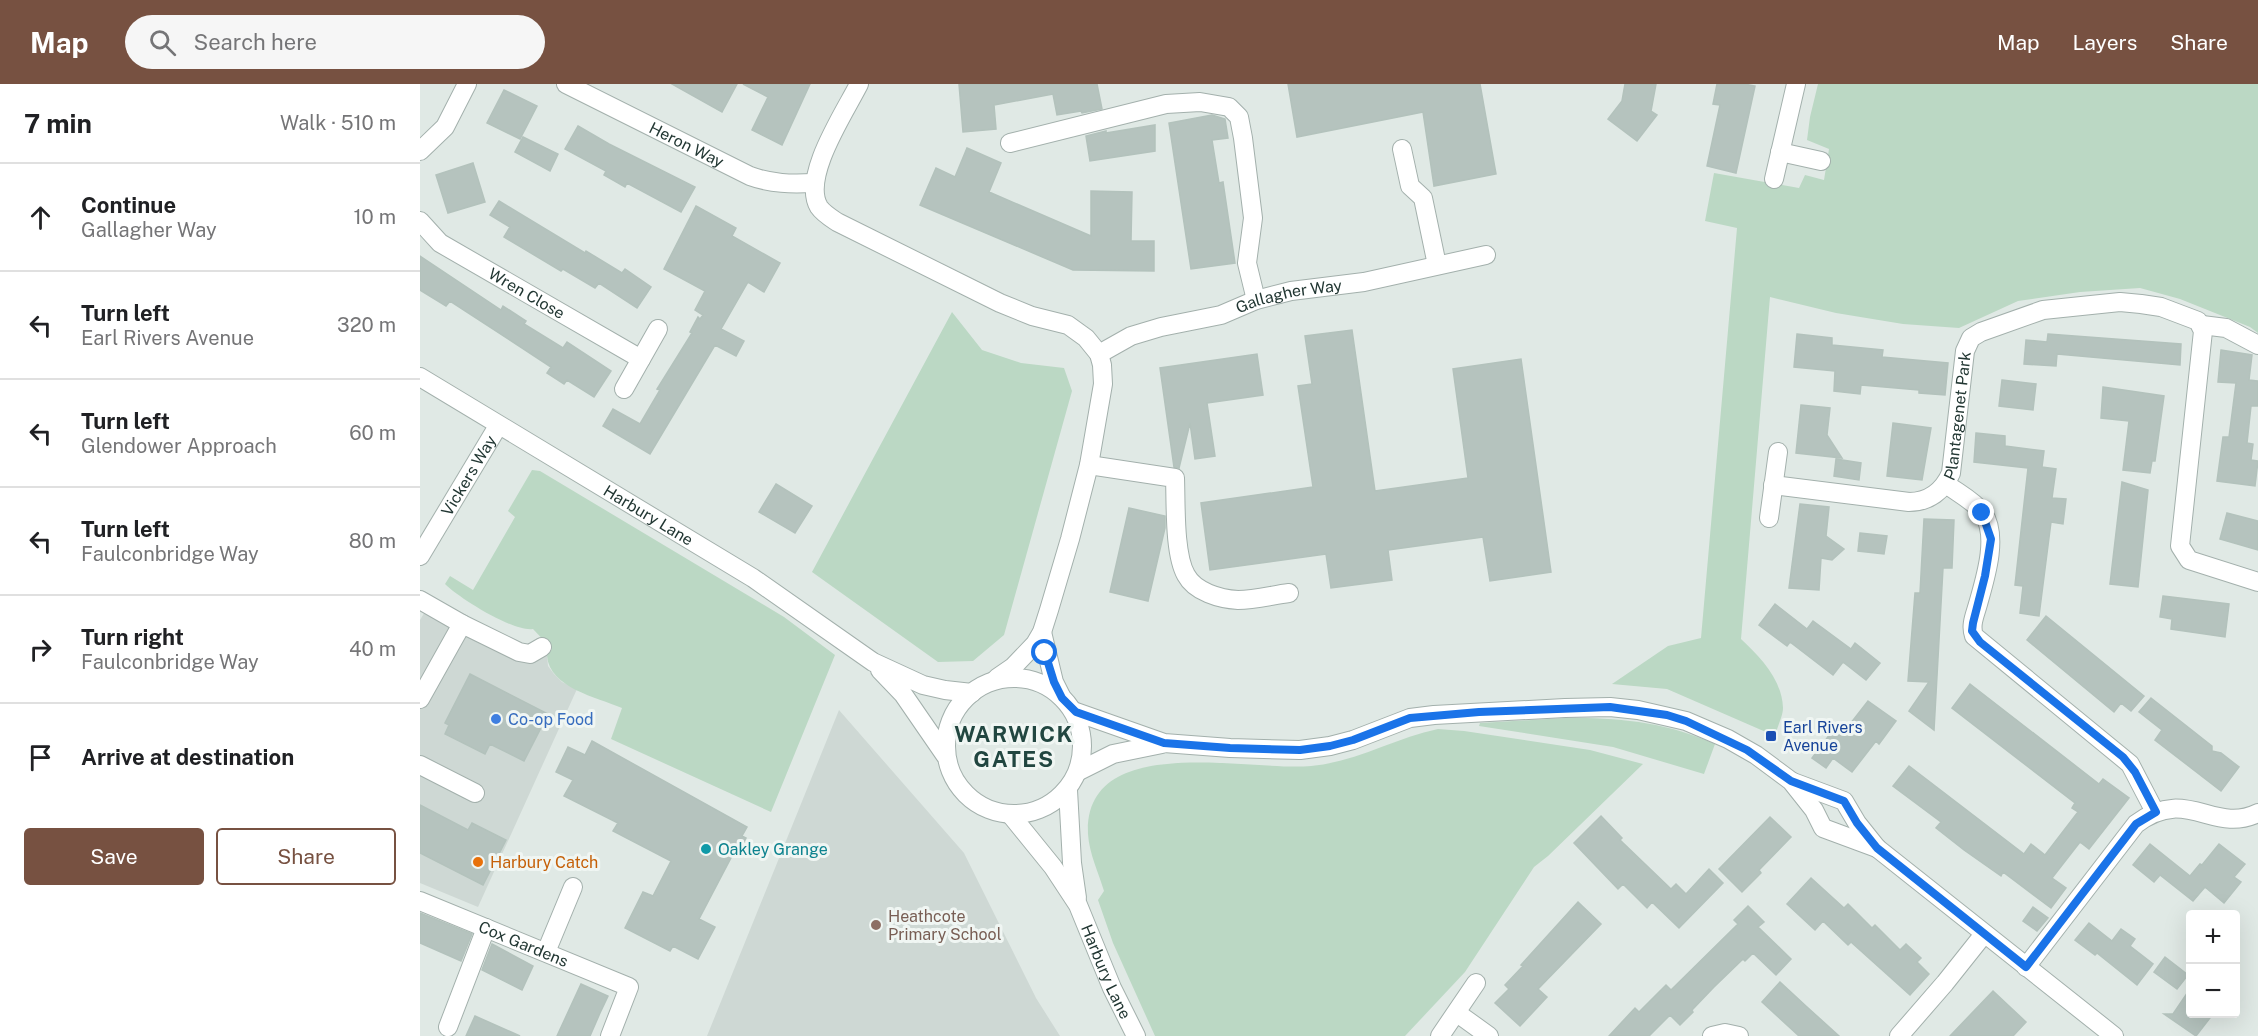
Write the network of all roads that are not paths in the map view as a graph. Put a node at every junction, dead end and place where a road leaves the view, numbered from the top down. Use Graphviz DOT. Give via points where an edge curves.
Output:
graph roads {
  1 [pos="467,84"];
  2 [pos="566,84"];
  3 [pos="860,84"];
  4 [pos="1796,84"];
  5 [pos="1010,143"];
  6 [pos="1402,149"];
  7 [pos="420,150"];
  8 [pos="1780,152"];
  9 [pos="1821,161"];
  10 [pos="1774,179"];
  11 [pos="814,183"];
  12 [pos="420,221"];
  13 [pos="1486,255"];
  14 [pos="1437,265"];
  15 [pos="1256,300"];
  16 [pos="2202,325"];
  17 [pos="658,330"];
  18 [pos="2258,345"];
  19 [pos="1098,354"];
  20 [pos="641,359"];
  21 [pos="420,377"];
  22 [pos="624,388"];
  23 [pos="498,426"];
  24 [pos="1778,452"];
  25 [pos="1089,465"];
  26 [pos="1946,484"];
  27 [pos="1773,485"];
  28 [pos="1769,518"];
  29 [pos="420,556"];
  30 [pos="2258,582"];
  31 [pos="1289,592"];
  32 [pos="420,600"];
  33 [pos="462,624"];
  34 [pos="1042,632"];
  35 [pos="542,647"];
  36 [pos="873,662"];
  37 [pos="997,678"];
  38 [pos="972,693"];
  39 [pos="1062,698"];
  40 [pos="420,699"];
  41 [pos="1076,712"];
  42 [pos="1164,743"];
  43 [pos="945,755"];
  44 [pos="420,765"];
  45 [pos="1079,771"];
  46 [pos="1791,781"];
  47 [pos="1068,789"];
  48 [pos="475,793"];
  49 [pos="2156,812"];
  50 [pos="2258,813"];
  51 [pos="1010,814"];
  52 [pos="1877,848"];
  53 [pos="573,887"];
  54 [pos="420,901"];
  55 [pos="1078,905"];
  56 [pos="486,928"];
  57 [pos="1984,934"];
  58 [pos="546,952"];
  59 [pos="2026,967"];
  60 [pos="1476,983"];
  61 [pos="1457,1013"];
  62 [pos="448,1027"];
  63 [pos="610,1036"];
  64 [pos="1136,1036"];
  65 [pos="1440,1036"];
  66 [pos="1489,1036"];
  67 [pos="1712,1036"];
  68 [pos="1739,1036"];
  69 [pos="1899,1036"];
  70 [pos="2114,1036"];
  1 -- 7 [label="street" via="445,127"];
  2 -- 11 [label="street, Heron Way" via="750,176 784,184"];
  3 -- 11 [label="street" via="818,165"];
  4 -- 8 [label="street"];
  5 -- 15 [label="street" via="1166,104 1200,102 1229,107 1239,117 1244,150 1253,218 1247,263"];
  6 -- 14 [label="street" via="1410,186 1423,198"];
  8 -- 9 [label="street"];
  8 -- 10 [label="street"];
  11 -- 19 [label="street" via="814,196 820,208 837,222 1000,303 1068,326 1086,338"];
  12 -- 20 [label="street, Wren Close" via="440,243"];
  13 -- 14 [label="street, Gallagher Way"];
  14 -- 15 [label="street, Gallagher Way"];
  15 -- 19 [label="street, Gallagher Way" via="1221,315 1131,336"];
  16 -- 18 [label="street, Plantagenet Park" via="2226,328"];
  16 -- 26 [label="street, Plantagenet Park" via="2161,307 2120,302 2043,310 1975,335 1965,351 1953,462"];
  16 -- 30 [label="street" via="2180,546 2189,560"];
  17 -- 20 [label="street"];
  19 -- 25 [label="street" via="1103,384"];
  20 -- 22 [label="street"];
  21 -- 23 [label="street, Harbury Lane"];
  23 -- 29 [label="street, Vickers Way"];
  23 -- 36 [label="street, Harbury Lane" via="753,578"];
  24 -- 27 [label="street"];
  25 -- 31 [label="street" via="1175,478 1180,561 1186,577 1199,589 1238,600"];
  25 -- 34 [label="street"];
  26 -- 27 [label="street, Plantagenet Park" via="1935,495 1918,502"];
  26 -- 49 [label="street" via="1982,513 1991,539 1973,623 1974,636 2123,757"];
  27 -- 28 [label="street"];
  32 -- 33 [label="street"];
  33 -- 35 [label="street" via="525,654"];
  33 -- 40 [label="street"];
  34 -- 37 [label="street" via="1020,660"];
  34 -- 39 [label="street" via="1054,682"];
  36 -- 38 [label="street, Harbury Lane" via="923,685"];
  36 -- 43 [label="street, Harbury Lane" via="903,694"];
  37 -- 38 [label="street"];
  37 -- 39 [label="street" via="1032,680"];
  38 -- 43 [label="street" via="951,718"];
  39 -- 41 [label="street"];
  41 -- 42 [label="street"];
  41 -- 45 [label="street" via="1083,742"];
  42 -- 45 [label="street" via="1113,754"];
  42 -- 46 [label="street" via="1300,750 1353,740 1418,717 1610,707 1667,715 1707,729 1747,750"];
  43 -- 51 [label="street" via="961,791 986,808"];
  44 -- 48 [label="street"];
  45 -- 47 [label="street"];
  46 -- 52 [label="street" via="1844,801"];
  46 -- 52 [label="street" via="1823,828"];
  47 -- 51 [label="street" via="1047,806"];
  47 -- 55 [label="street, Harbury Lane" via="1071,862"];
  49 -- 50 [label="street" via="2184,809 2239,820"];
  49 -- 59 [label="street" via="2136,824"];
  51 -- 55 [label="street, Harbury Lane"];
  52 -- 57 [label="street"];
  53 -- 58 [label="street"];
  54 -- 56 [label="street, Cox Gardens"];
  55 -- 64 [label="street, Harbury Lane"];
  56 -- 58 [label="street, Cox Gardens"];
  56 -- 62 [label="street"];
  57 -- 59 [label="street"];
  57 -- 69 [label="street"];
  58 -- 63 [label="street, Cox Gardens" via="629,987"];
  59 -- 70 [label="street"];
  60 -- 61 [label="street"];
  61 -- 65 [label="street"];
  61 -- 66 [label="street"];
  67 -- 68 [label="street"];
}
